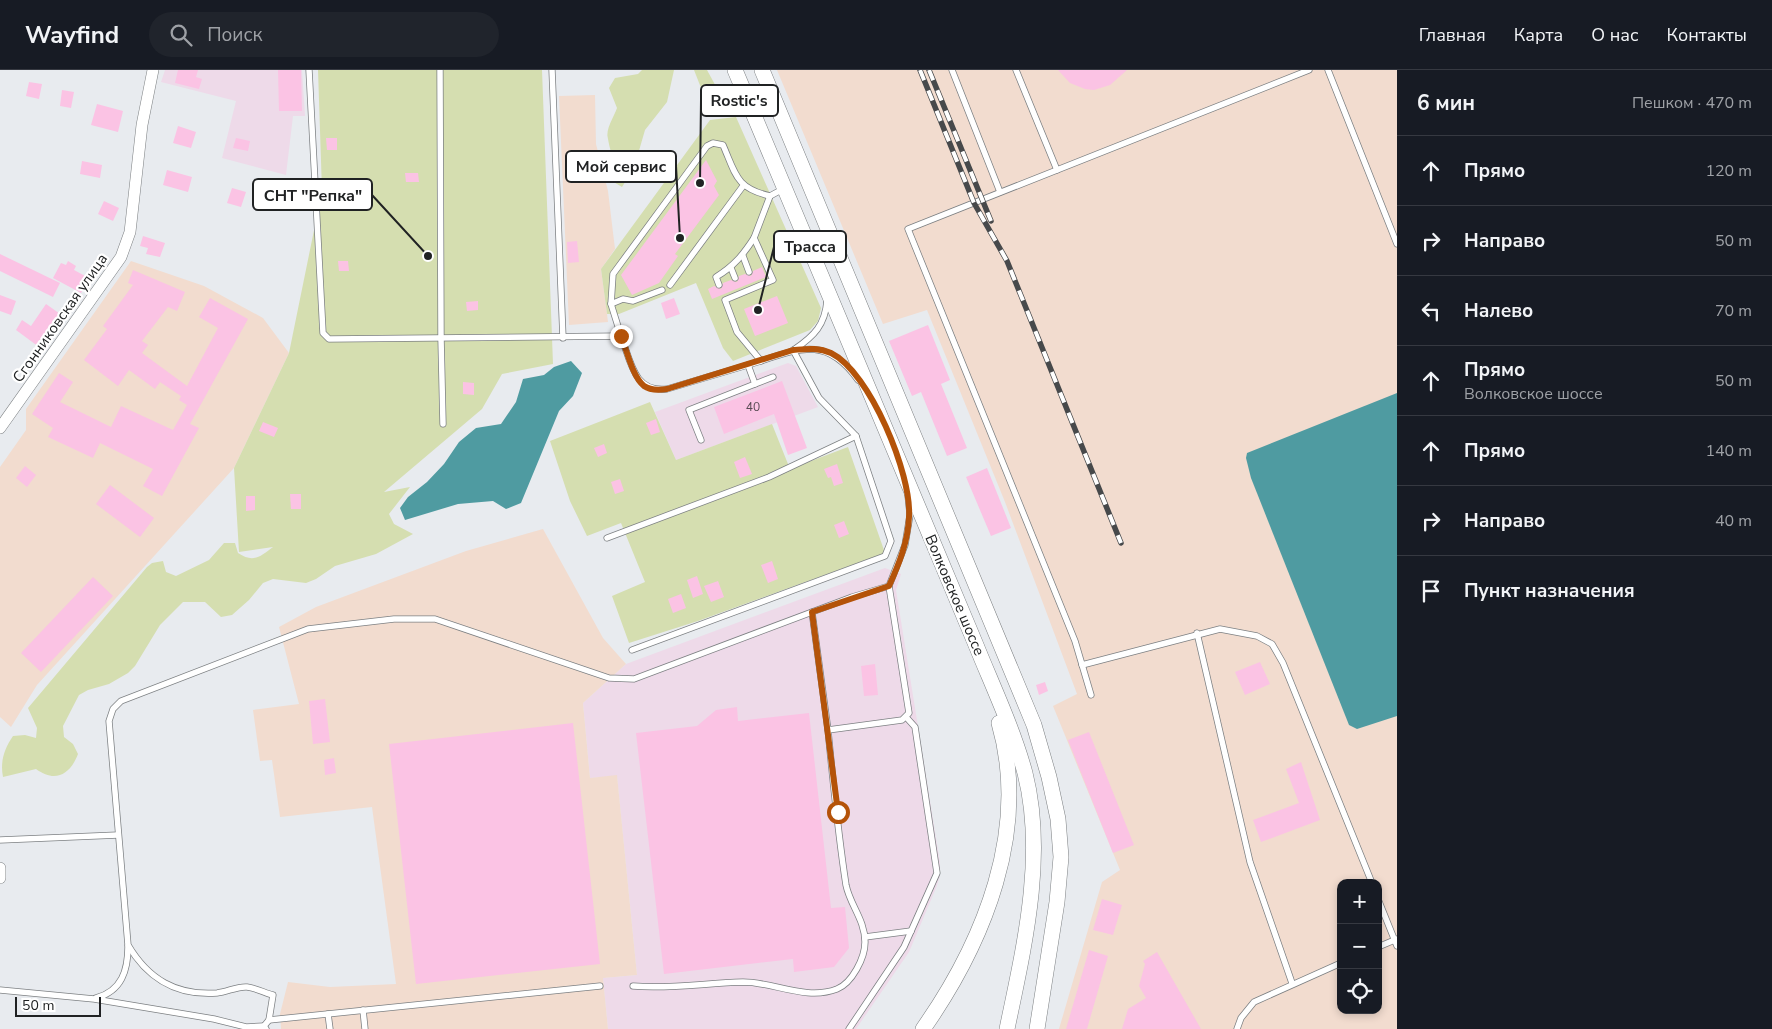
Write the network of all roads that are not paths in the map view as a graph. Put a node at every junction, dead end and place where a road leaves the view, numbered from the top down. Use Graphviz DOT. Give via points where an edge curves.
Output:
graph roads {
  1 [pos="153,70"];
  2 [pos="308,70"];
  3 [pos="440,70"];
  4 [pos="552,70"];
  5 [pos="736,70"];
  6 [pos="762,70"];
  7 [pos="952,70"];
  8 [pos="1016,70"];
  9 [pos="1309,70"];
  10 [pos="1328,70"];
  11 [pos="1057,170"];
  12 [pos="743,186"];
  13 [pos="785,188"];
  14 [pos="1000,192"];
  15 [pos="770,196"];
  16 [pos="754,238"];
  17 [pos="1397,244"];
  18 [pos="743,256"];
  19 [pos="731,268"];
  20 [pos="749,272"];
  21 [pos="735,278"];
  22 [pos="824,282"];
  23 [pos="670,285"];
  24 [pos="719,285"];
  25 [pos="662,290"];
  26 [pos="611,304"];
  27 [pos="621,336"];
  28 [pos="441,338"];
  29 [pos="563,338"];
  30 [pos="793,350"];
  31 [pos="762,361"];
  32 [pos="748,365"];
  33 [pos="774,377"];
  34 [pos="755,384"];
  35 [pos="875,402"];
  36 [pos="443,424"];
  37 [pos="0,428"];
  38 [pos="856,436"];
  39 [pos="701,440"];
  40 [pos="906,476"];
  41 [pos="607,538"];
  42 [pos="889,586"];
  43 [pos="812,612"];
  44 [pos="1197,633"];
  45 [pos="976,645"];
  46 [pos="632,650"];
  47 [pos="1082,665"];
  48 [pos="1091,694"];
  49 [pos="906,717"];
  50 [pos="828,730"];
  51 [pos="118,835"];
  52 [pos="0,840"];
  53 [pos="0,868"];
  54 [pos="0,878"];
  55 [pos="1370,879"];
  56 [pos="1382,908"];
  57 [pos="911,931"];
  58 [pos="865,936"];
  59 [pos="1396,941"];
  60 [pos="128,945"];
  61 [pos="1382,946"];
  62 [pos="1337,965"];
  63 [pos="1292,983"];
  64 [pos="600,986"];
  65 [pos="633,986"];
  66 [pos="0,990"];
  67 [pos="94,998"];
  68 [pos="363,1010"];
  69 [pos="328,1014"];
  70 [pos="269,1020"];
  71 [pos="265,1028"];
  72 [pos="330,1029"];
  73 [pos="365,1029"];
  74 [pos="849,1029"];
  75 [pos="923,1029"];
  76 [pos="1007,1029"];
  77 [pos="1038,1029"];
  78 [pos="1237,1029"];
  1 -- 37 [label="street, Сгонниковская улица" via="142,125 130,232 122,257"];
  2 -- 28 [label="lane" via="323,333 329,339"];
  3 -- 28 [label="lane"];
  4 -- 29 [label="lane"];
  5 -- 13 [label="main road, Волковское шоссе"];
  6 -- 77 [label="main road, Волковское шоссе" via="1034,724 1050,777 1061,858"];
  7 -- 14 [label="lane"];
  8 -- 11 [label="lane"];
  9 -- 11 [label="lane"];
  10 -- 17 [label="lane"];
  11 -- 14 [label="lane"];
  12 -- 15 [label="lane"];
  12 -- 23 [label="lane"];
  12 -- 26 [label="lane" via="723,145 713,143 707,146 613,274"];
  13 -- 15 [label="lane"];
  13 -- 22 [label="main road, Волковское шоссе"];
  14 -- 47 [label="lane" via="908,229"];
  15 -- 16 [label="lane"];
  16 -- 18 [label="lane"];
  16 -- 31 [label="lane" via="773,280 724,297 737,332"];
  18 -- 19 [label="lane"];
  18 -- 20 [label="lane"];
  19 -- 21 [label="lane"];
  19 -- 24 [label="lane" via="716,276"];
  22 -- 30 [label="lane" via="827,300 823,323"];
  22 -- 35 [label="main road, Волковское шоссе"];
  25 -- 26 [label="lane" via="633,301"];
  26 -- 27 [label="lane"];
  27 -- 29 [label="lane"];
  27 -- 32 [label="lane" via="637,377 645,387 655,390"];
  28 -- 29 [label="lane"];
  28 -- 36 [label="lane"];
  30 -- 31 [label="lane"];
  30 -- 35 [label="lane" via="821,350 839,358"];
  30 -- 38 [label="lane" via="819,398"];
  31 -- 32 [label="lane"];
  32 -- 34 [label="lane"];
  33 -- 34 [label="lane"];
  34 -- 39 [label="lane" via="689,410"];
  35 -- 40 [label="main road, Волковское шоссе"];
  38 -- 41 [label="lane" via="769,477"];
  38 -- 46 [label="lane" via="891,541 885,556"];
  40 -- 42 [label="lane" via="910,515 907,535"];
  40 -- 45 [label="main road, Волковское шоссе"];
  42 -- 43 [label="lane"];
  42 -- 49 [label="lane" via="910,706"];
  43 -- 50 [label="lane"];
  43 -- 51 [label="lane" via="634,679 609,678 435,619 394,619 308,629 121,701 113,708 109,721"];
  44 -- 47 [label="lane"];
  44 -- 55 [label="lane" via="1220,629 1257,636 1272,644 1283,663"];
  44 -- 63 [label="lane" via="1250,862"];
  45 -- 75 [label="main road" via="1003,738 1010,807 1007,834 973,947 958,977"];
  45 -- 76 [label="main road, Волковское шоссе" via="1014,738 1031,806 1033,870"];
  47 -- 48 [label="lane"];
  49 -- 50 [label="lane"];
  49 -- 57 [label="lane" via="914,727 937,872"];
  50 -- 58 [label="lane" via="847,887"];
  51 -- 52 [label="lane"];
  51 -- 60 [label="lane"];
  53 -- 54 [label="street"];
  56 -- 59 [label="lane"];
  57 -- 58 [label="lane"];
  57 -- 74 [label="lane" via="904,947"];
  58 -- 65 [label="lane" via="855,972 838,989 813,994 745,982 666,988"];
  59 -- 61 [label="lane"];
  60 -- 67 [label="lane" via="128,964 118,986 109,994"];
  60 -- 70 [label="lane" via="161,983 186,992 218,993 246,987 273,995"];
  62 -- 63 [label="lane"];
  63 -- 78 [label="lane" via="1254,1002"];
  64 -- 68 [label="lane"];
  66 -- 67 [label="lane"];
  67 -- 71 [label="lane"];
  68 -- 69 [label="lane"];
  68 -- 73 [label="lane"];
  69 -- 70 [label="lane"];
  69 -- 72 [label="lane"];
  70 -- 71 [label="lane"];
}
